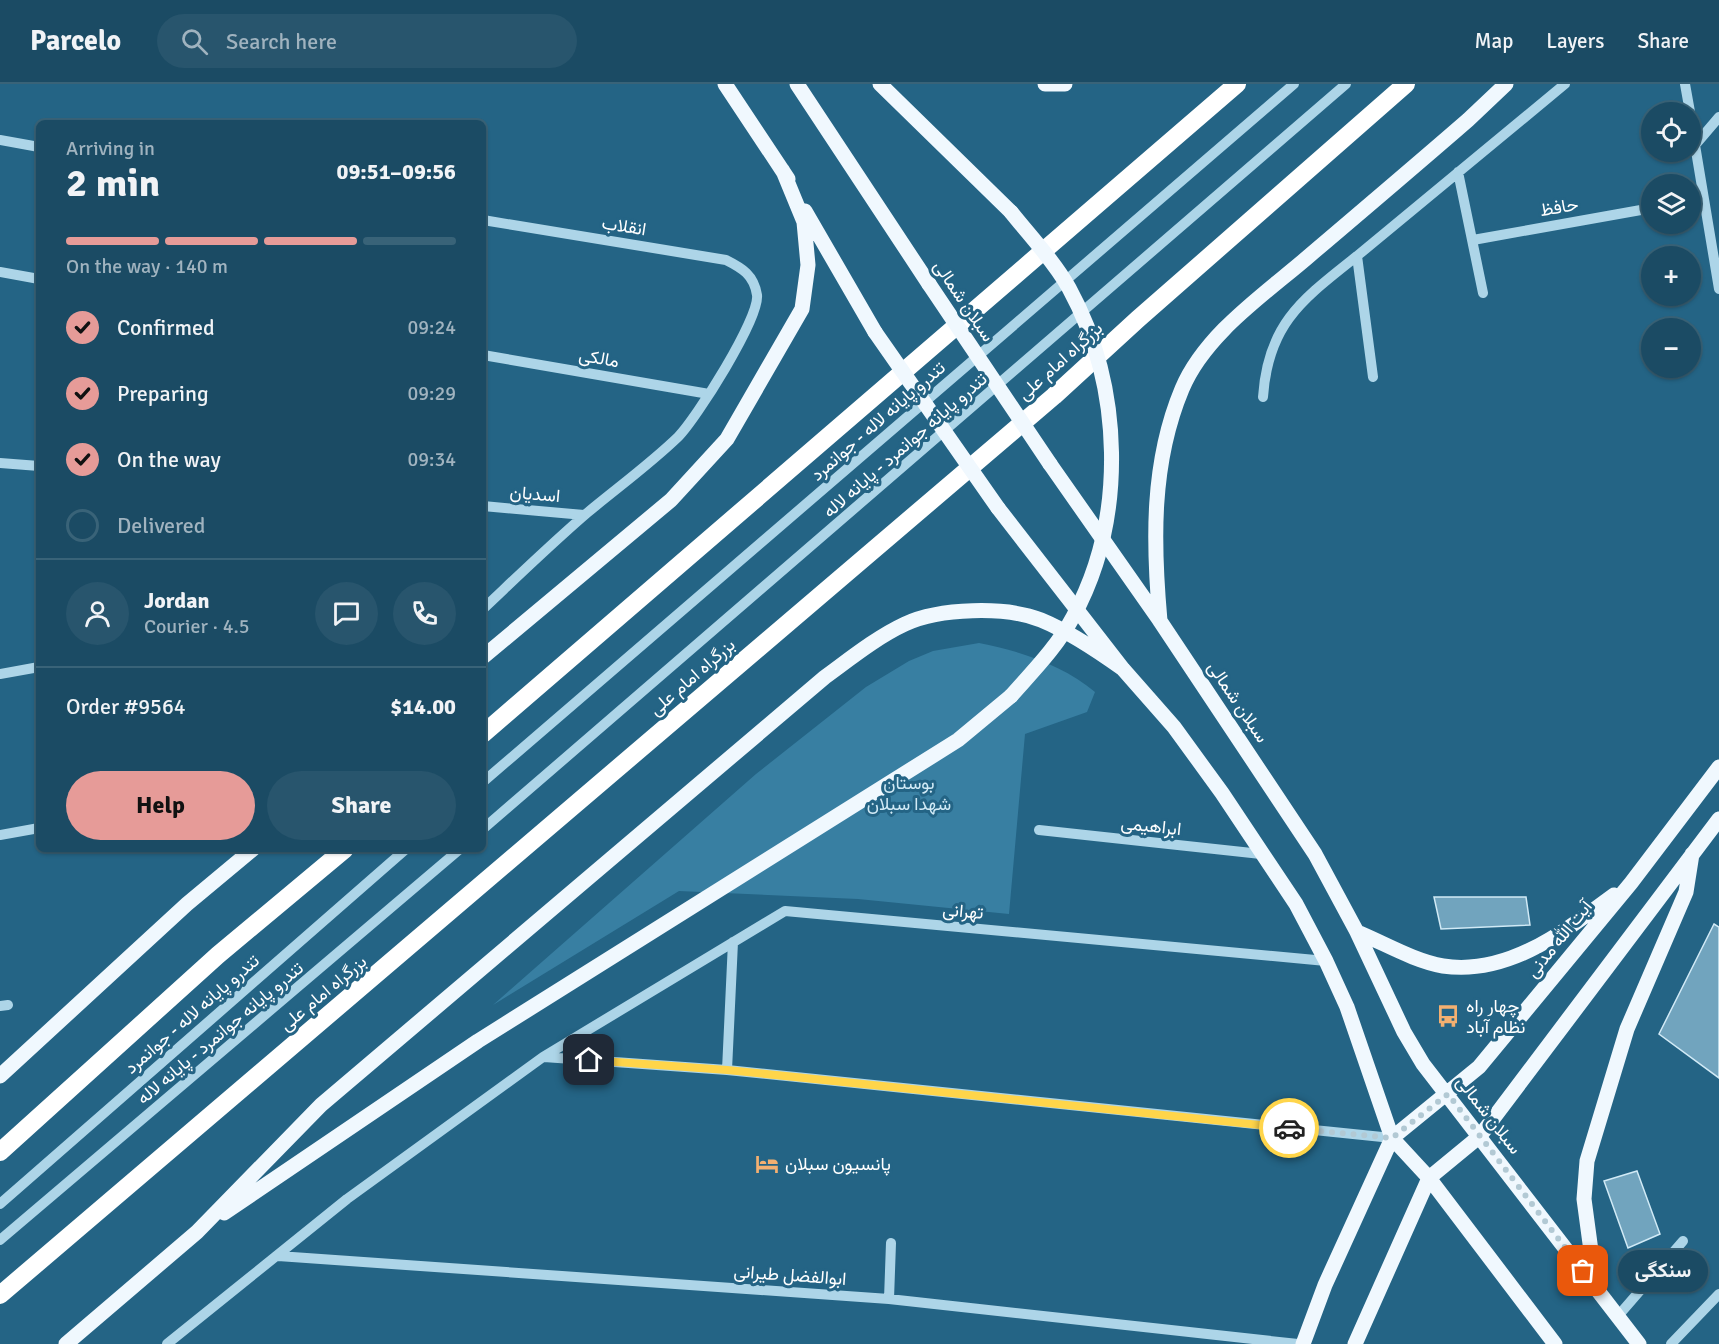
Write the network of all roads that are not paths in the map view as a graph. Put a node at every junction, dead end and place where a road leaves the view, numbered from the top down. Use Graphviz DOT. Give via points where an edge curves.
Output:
graph roads {
  1 [pos="725,84"];
  2 [pos="797,84"];
  3 [pos="879,84"];
  4 [pos="1045,84"];
  5 [pos="1065,84"];
  6 [pos="1237,84"];
  7 [pos="1294,84"];
  8 [pos="1346,84"];
  9 [pos="1406,84"];
  10 [pos="1506,84"];
  11 [pos="1565,84"];
  12 [pos="1685,84"];
  13 [pos="1688,102"];
  14 [pos="1719,117"];
  15 [pos="1701,138"];
  16 [pos="0,140"];
  17 [pos="36,146"];
  18 [pos="1698,162"];
  19 [pos="783,171"];
  20 [pos="1458,172"];
  21 [pos="1703,198"];
  22 [pos="1641,209"];
  23 [pos="486,220"];
  24 [pos="1473,240"];
  25 [pos="1357,256"];
  26 [pos="0,272"];
  27 [pos="36,278"];
  28 [pos="1719,289"];
  29 [pos="1483,293"];
  30 [pos="486,356"];
  31 [pos="1373,377"];
  32 [pos="710,394"];
  33 [pos="1263,397"];
  34 [pos="0,463"];
  35 [pos="36,466"];
  36 [pos="486,506"];
  37 [pos="584,515"];
  38 [pos="486,606"];
  39 [pos="1160,621"];
  40 [pos="486,654"];
  41 [pos="36,668"];
  42 [pos="1123,669"];
  43 [pos="0,674"];
  44 [pos="486,731"];
  45 [pos="1719,767"];
  46 [pos="486,779"];
  47 [pos="1719,819"];
  48 [pos="486,826"];
  49 [pos="36,829"];
  50 [pos="1039,830"];
  51 [pos="0,835"];
  52 [pos="1692,851"];
  53 [pos="249,852"];
  54 [pos="341,852"];
  55 [pos="403,852"];
  56 [pos="456,852"];
  57 [pos="1260,854"];
  58 [pos="1631,882"];
  59 [pos="1357,932"];
  60 [pos="733,942"];
  61 [pos="1326,962"];
  62 [pos="543,1057"];
  63 [pos="727,1070"];
  64 [pos="0,1076"];
  65 [pos="1448,1094"];
  66 [pos="1480,1136"];
  67 [pos="1392,1138"];
  68 [pos="0,1152"];
  69 [pos="1430,1178"];
  70 [pos="0,1204"];
  71 [pos="197,1232"];
  72 [pos="0,1240"];
  73 [pos="1683,1240"];
  74 [pos="891,1243"];
  75 [pos="278,1256"];
  76 [pos="1596,1289"];
  77 [pos="1719,1294"];
  78 [pos="0,1295"];
  79 [pos="889,1299"];
  80 [pos="1618,1316"];
  81 [pos="66,1344"];
  82 [pos="167,1344"];
  83 [pos="1298,1344"];
  84 [pos="1303,1344"];
  85 [pos="1355,1344"];
  86 [pos="1556,1344"];
  87 [pos="1639,1344"];
  88 [pos="1671,1344"];
  1 -- 19 [label="main road"];
  2 -- 39 [label="main road, سبلان شمالی, bridge" via="1050,464"];
  3 -- 71 [label="main road, bridge" via="1011,212 1068,287 1092,343 1106,399 1111,447 1108,522 1073,617 1051,651 1011,696 958,740 478,1041"];
  4 -- 5 [label="main road"];
  6 -- 44 [label="highway"];
  7 -- 46 [label="street, تندرو پایانه لاله - جوانمرد"];
  8 -- 48 [label="street, تندرو پایانه جوانمرد - پایانه لاله"];
  9 -- 78 [label="highway, بزرگراه امام علی" via="1045,404"];
  10 -- 39 [label="main road" via="1216,335 1182,387 1165,442 1156,493 1155,566"];
  11 -- 20 [label="street"];
  12 -- 13 [label="street"];
  14 -- 15 [label="street"];
  16 -- 17 [label="street"];
  18 -- 21 [label="street"];
  19 -- 40 [label="main road" via="804,222 808,265 802,309 727,439 671,500"];
  19 -- 42 [label="main road, bridge" via="875,332 998,508"];
  20 -- 24 [label="street"];
  20 -- 25 [label="street"];
  21 -- 28 [label="street"];
  22 -- 24 [label="street, حافظ"];
  23 -- 32 [label="street, انقلاب" via="726,260 745,269 757,296 756,307"];
  24 -- 29 [label="street"];
  25 -- 31 [label="street"];
  25 -- 33 [label="street" via="1303,300 1280,329 1264,368"];
  26 -- 27 [label="street"];
  30 -- 32 [label="street, مالکی"];
  32 -- 37 [label="street" via="678,436"];
  34 -- 35 [label="street"];
  36 -- 37 [label="street, اسدیان"];
  37 -- 38 [label="street"];
  39 -- 59 [label="main road, سبلان شمالی" via="1315,854"];
  41 -- 43 [label="street"];
  42 -- 57 [label="main road" via="1174,727"];
  42 -- 71 [label="main road" via="1092,647 1039,619 997,612 949,612 928,617 907,623 871,644 825,677 321,1105"];
  45 -- 58 [label="main road, آیت الله مدنی"];
  47 -- 52 [label="main road"];
  49 -- 51 [label="street"];
  50 -- 57 [label="street, ابراهیمی"];
  52 -- 66 [label="main road"];
  52 -- 76 [label="main road" via="1686,892 1627,1029 1587,1161 1584,1199"];
  53 -- 64 [label="main road" via="187,904"];
  54 -- 68 [label="highway" via="218,955"];
  55 -- 70 [label="street, تندرو پایانه لاله - جوانمرد"];
  56 -- 72 [label="street, تندرو پایانه جوانمرد - پایانه لاله"];
  57 -- 61 [label="main road" via="1296,904"];
  58 -- 59 [label="main road" via="1544,943 1484,965 1443,966"];
  58 -- 65 [label="main road, آیت الله مدنی" via="1479,1067"];
  59 -- 65 [label="main road, سبلان شمالی" via="1404,1032 1423,1064"];
  60 -- 61 [label="street, تهرانی" via="785,910"];
  60 -- 62 [label="street, تهرانی"];
  60 -- 63 [label="street"];
  61 -- 67 [label="main road" via="1363,1050"];
  62 -- 63 [label="street"];
  62 -- 75 [label="street, تهرانی" via="347,1199"];
  63 -- 67 [label="street"];
  65 -- 66 [label="main road, سبلان شمالی"];
  65 -- 67 [label="main road, آیت الله مدنی"];
  66 -- 69 [label="main road"];
  66 -- 76 [label="main road, سبلان شمالی"];
  67 -- 69 [label="main road"];
  67 -- 84 [label="main road, آیت الله مدنی" via="1325,1285"];
  69 -- 85 [label="main road"];
  69 -- 86 [label="main road"];
  71 -- 81 [label="main road"];
  73 -- 80 [label="street"];
  74 -- 79 [label="street"];
  75 -- 79 [label="street, ابوالفضل طیرانی"];
  75 -- 82 [label="street, تهرانی"];
  76 -- 80 [label="main road, سبلان شمالی"];
  77 -- 88 [label="street"];
  79 -- 83 [label="street, ابوالفضل طیرانی"];
  80 -- 87 [label="main road, سبلان شمالی"];
}
